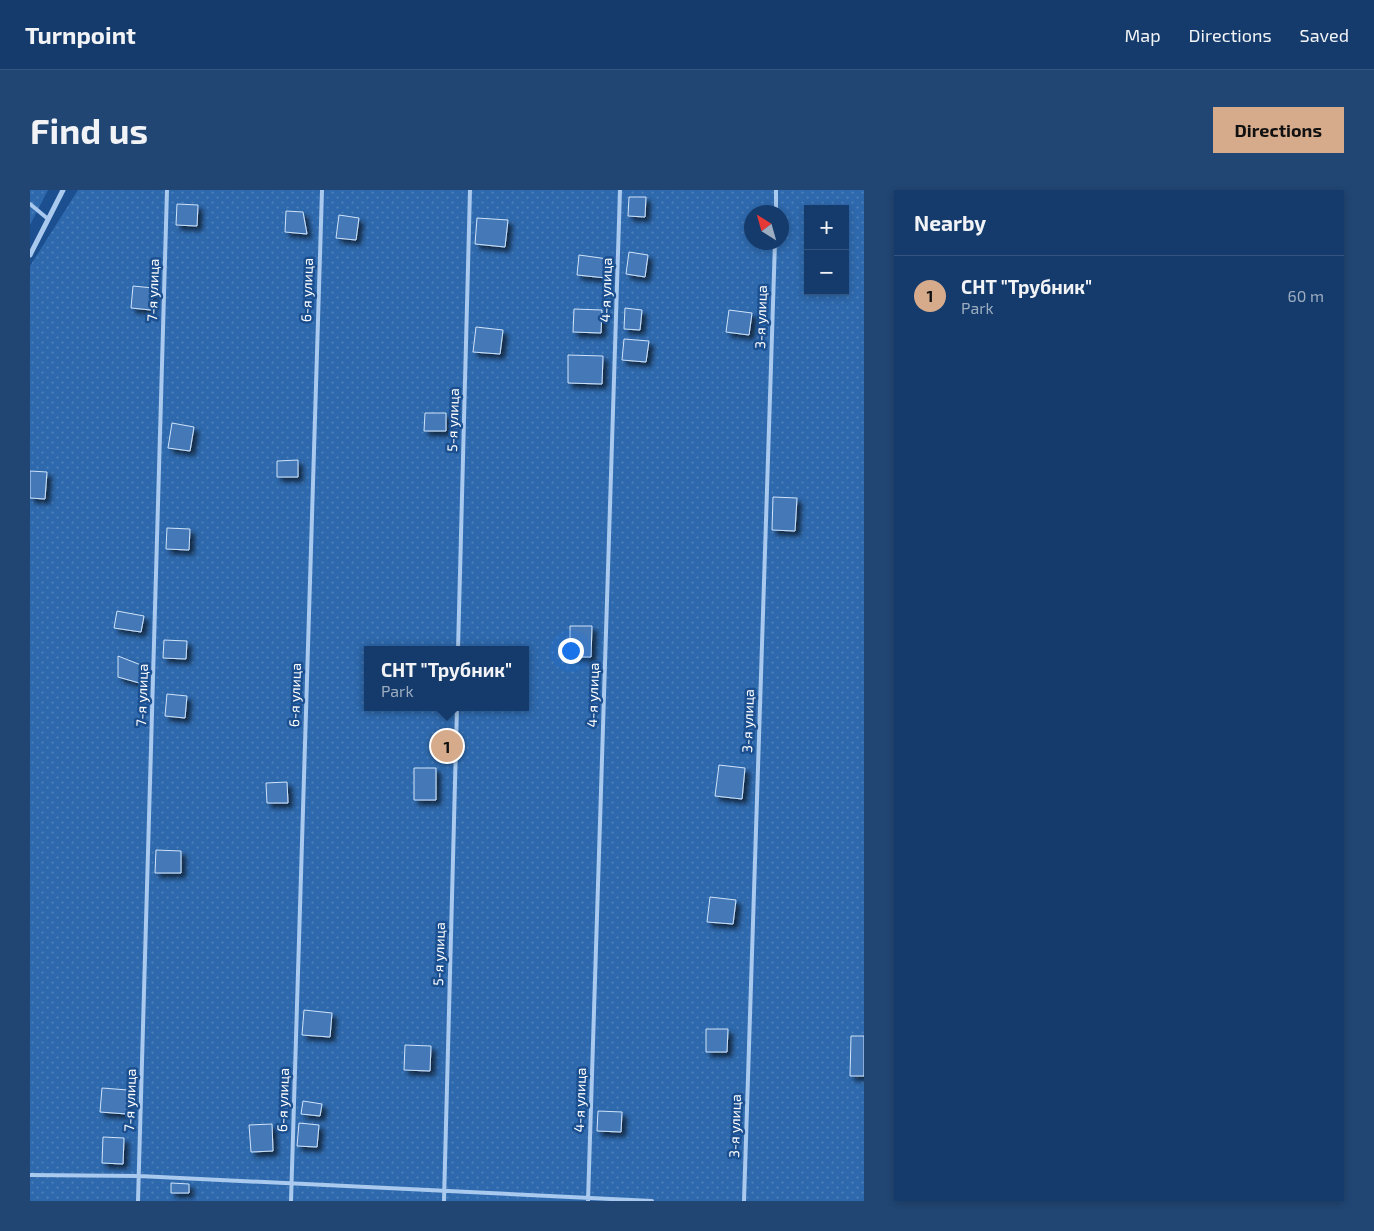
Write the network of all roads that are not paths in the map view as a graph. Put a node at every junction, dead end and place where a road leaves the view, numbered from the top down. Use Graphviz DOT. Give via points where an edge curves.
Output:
graph roads {
  1 [pos="63,190"];
  2 [pos="168,190"];
  3 [pos="322,190"];
  4 [pos="470,190"];
  5 [pos="620,190"];
  6 [pos="776,190"];
  7 [pos="30,204"];
  8 [pos="776,205"];
  9 [pos="48,219"];
  10 [pos="775,250"];
  11 [pos="30,255"];
  12 [pos="458,646"];
  13 [pos="457,711"];
  14 [pos="30,1175"];
  15 [pos="139,1176"];
  16 [pos="292,1183"];
  17 [pos="444,1191"];
  18 [pos="588,1200"];
  19 [pos="138,1201"];
  20 [pos="291,1201"];
  21 [pos="444,1201"];
  22 [pos="652,1201"];
  23 [pos="744,1201"];
  1 -- 9 [label="street"];
  2 -- 15 [label="lane, 7-я улица"];
  3 -- 16 [label="lane, 6-я улица"];
  4 -- 12 [label="lane, 5-я улица"];
  5 -- 18 [label="lane, 4-я улица"];
  6 -- 8 [label="lane"];
  7 -- 9 [label="lane"];
  9 -- 11 [label="street"];
  10 -- 23 [label="lane, 3-я улица"];
  13 -- 17 [label="lane, 5-я улица"];
  14 -- 15 [label="lane"];
  15 -- 16 [label="lane"];
  15 -- 19 [label="lane, 7-я улица"];
  16 -- 17 [label="lane"];
  16 -- 20 [label="lane, 6-я улица"];
  17 -- 18 [label="lane"];
  17 -- 21 [label="lane, 5-я улица"];
  18 -- 22 [label="lane"];
}
